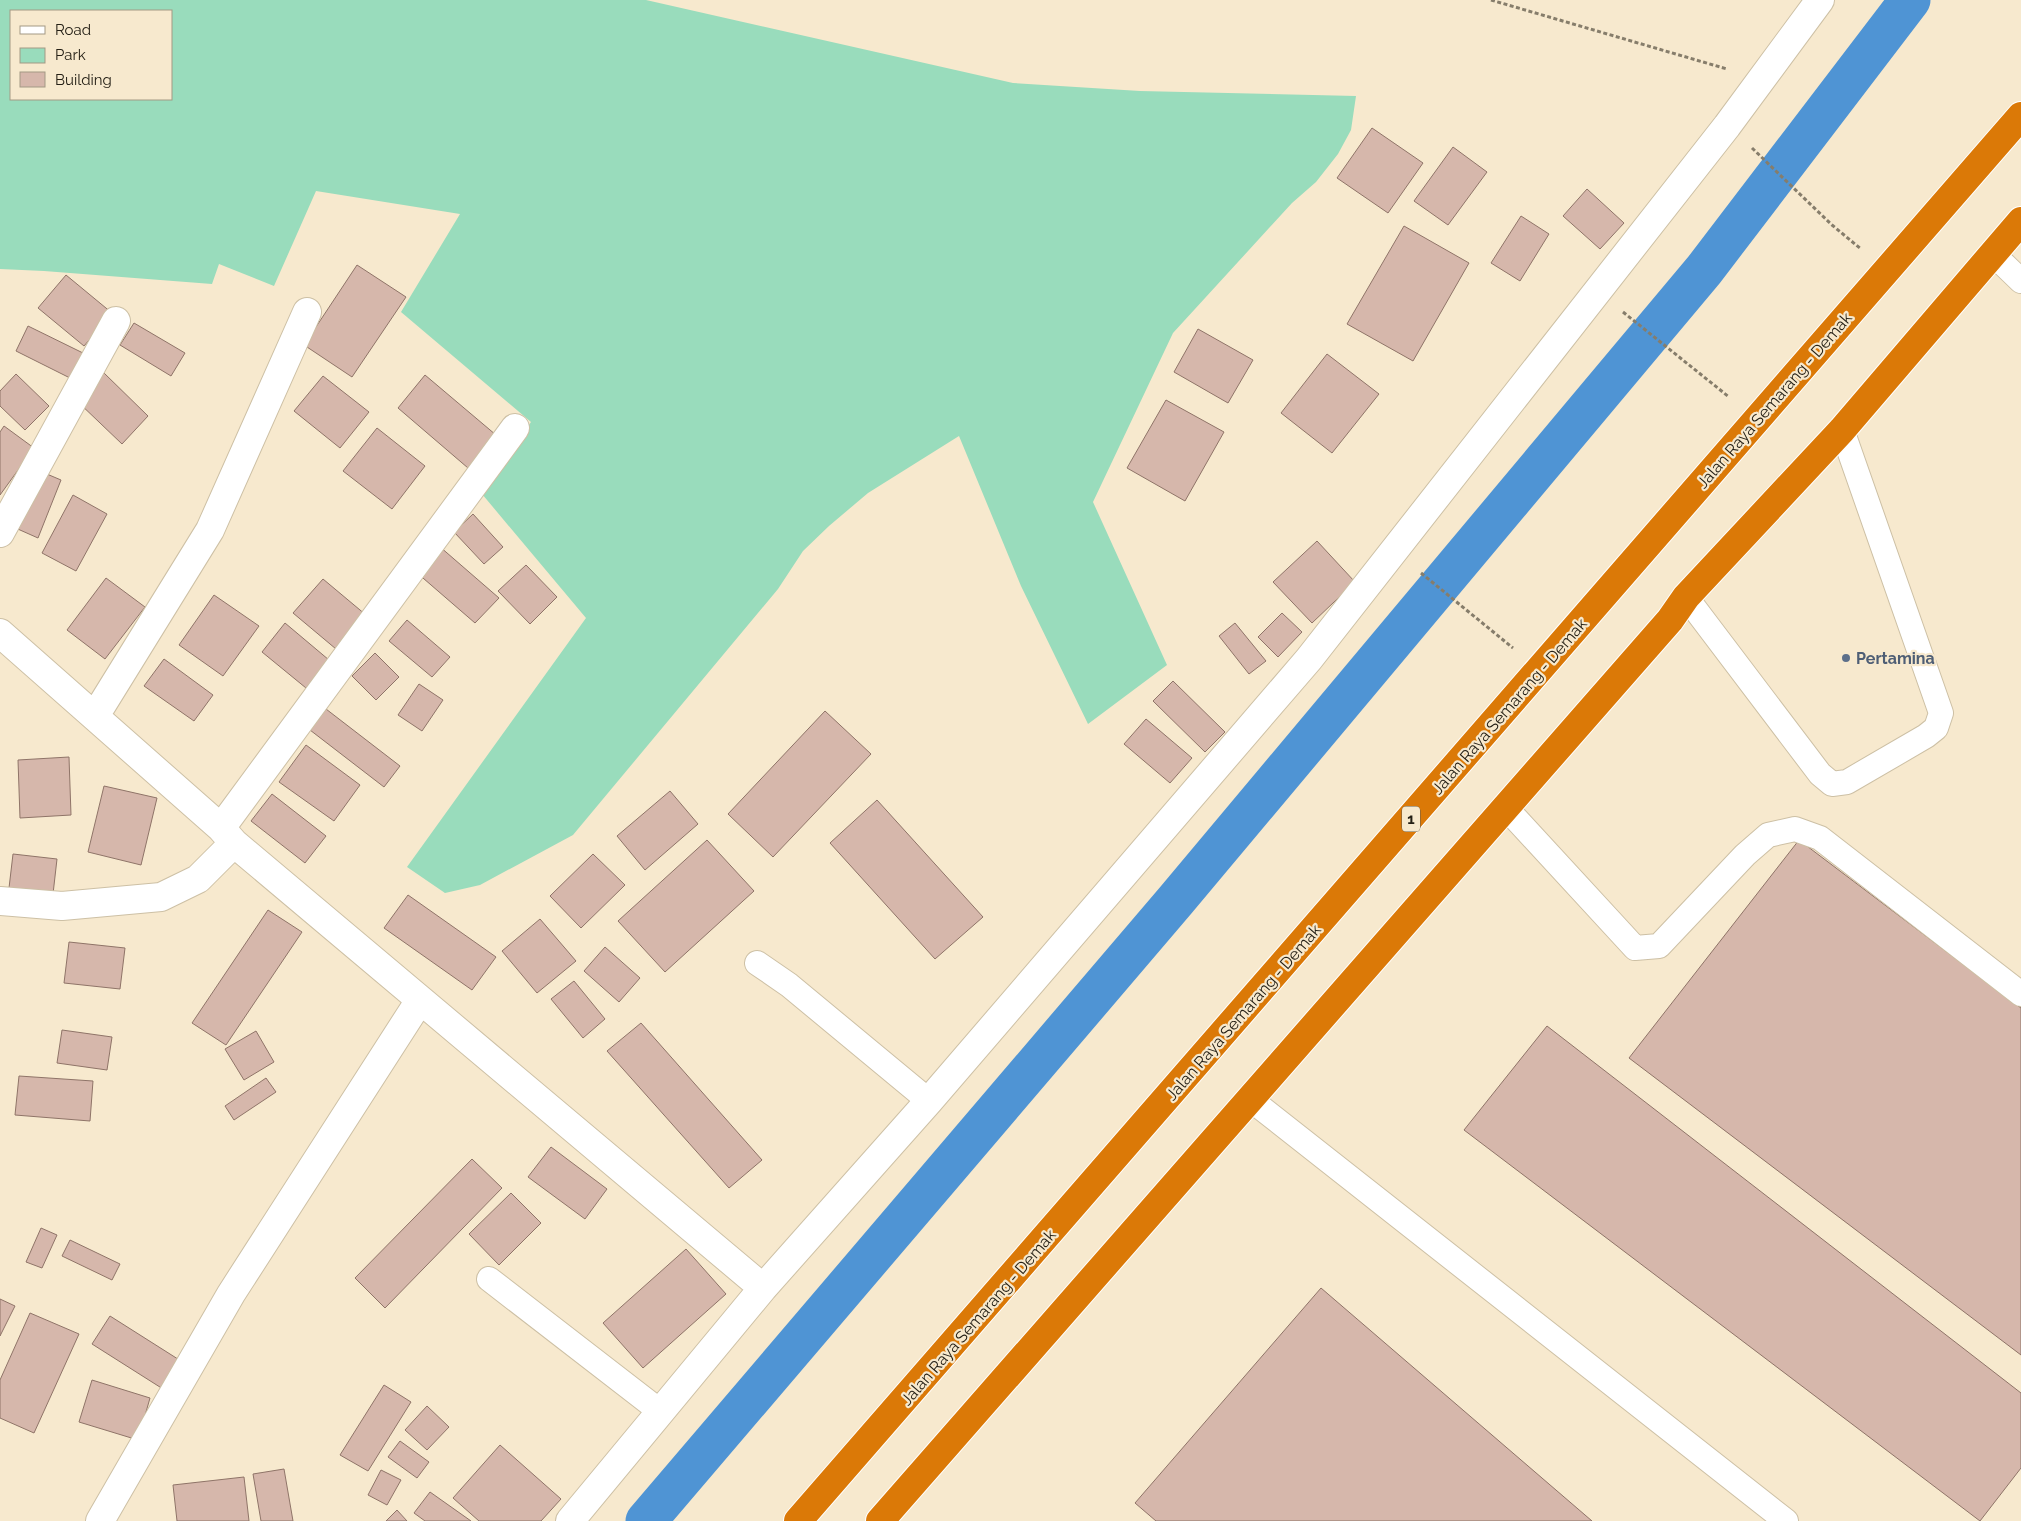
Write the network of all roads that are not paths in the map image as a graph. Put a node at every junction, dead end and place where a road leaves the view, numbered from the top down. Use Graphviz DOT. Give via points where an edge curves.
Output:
graph roads {
  1 [pos="1820,0"];
  2 [pos="2021,116"];
  3 [pos="2021,221"];
  4 [pos="1993,254"];
  5 [pos="2021,281"];
  6 [pos="307,312"];
  7 [pos="116,320"];
  8 [pos="515,428"];
  9 [pos="1842,430"];
  10 [pos="0,533"];
  11 [pos="1686,597"];
  12 [pos="0,633"];
  13 [pos="95,716"];
  14 [pos="1506,808"];
  15 [pos="228,835"];
  16 [pos="0,901"];
  17 [pos="756,963"];
  18 [pos="2021,994"];
  19 [pos="420,1000"];
  20 [pos="1250,1099"];
  21 [pos="928,1101"];
  22 [pos="489,1280"];
  23 [pos="763,1288"];
  24 [pos="661,1412"];
  25 [pos="100,1521"];
  26 [pos="570,1521"];
  27 [pos="798,1521"];
  28 [pos="880,1521"];
  29 [pos="1786,1521"];
  1 -- 21 [label="street" via="1309,659"];
  2 -- 27 [label="highway, Jalan Raya Semarang - Demak / 1"];
  3 -- 4 [label="highway"];
  4 -- 5 [label="lane"];
  4 -- 9 [label="highway"];
  6 -- 13 [label="street" via="210,530"];
  7 -- 10 [label="street"];
  8 -- 15 [label="street"];
  9 -- 11 [label="highway"];
  9 -- 11 [label="lane" via="1941,714 1936,728 1847,782 1832,784 1820,774"];
  11 -- 14 [label="highway" via="1670,620"];
  12 -- 13 [label="street"];
  13 -- 15 [label="street"];
  14 -- 18 [label="lane" via="1636,948 1659,946 1744,855 1768,835 1795,829 1820,838"];
  14 -- 20 [label="highway"];
  15 -- 16 [label="street" via="198,879 160,898 62,906"];
  15 -- 19 [label="street"];
  17 -- 21 [label="lane" via="789,984"];
  19 -- 23 [label="street"];
  19 -- 25 [label="street" via="231,1294"];
  20 -- 28 [label="highway"];
  20 -- 29 [label="lane"];
  21 -- 23 [label="street"];
  22 -- 24 [label="lane"];
  23 -- 24 [label="street"];
  24 -- 26 [label="street"];
}
